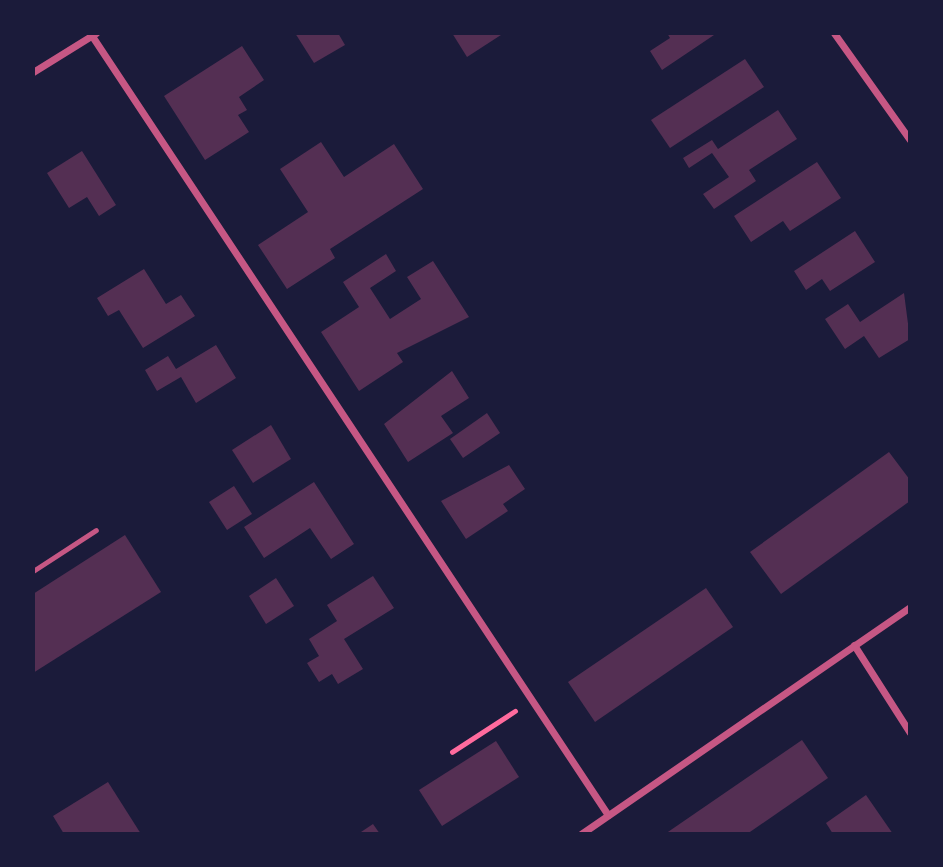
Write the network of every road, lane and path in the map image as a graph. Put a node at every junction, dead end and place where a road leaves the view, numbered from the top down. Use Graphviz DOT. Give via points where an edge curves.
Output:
graph roads {
  1 [pos="834,33"];
  2 [pos="92,35"];
  3 [pos="33,72"];
  4 [pos="910,140"];
  5 [pos="96,530"];
  6 [pos="33,571"];
  7 [pos="910,607"];
  8 [pos="854,645"];
  9 [pos="530,701"];
  10 [pos="910,733"];
  11 [pos="452,752"];
  12 [pos="608,815"];
  13 [pos="581,834"];
  1 -- 4 [label="street"];
  2 -- 3 [label="street"];
  2 -- 9 [label="street"];
  5 -- 6 [label="lane"];
  7 -- 8 [label="street"];
  8 -- 10 [label="street"];
  8 -- 12 [label="street"];
  9 -- 11 [label="path"];
  9 -- 12 [label="street"];
  12 -- 13 [label="street"];
}
